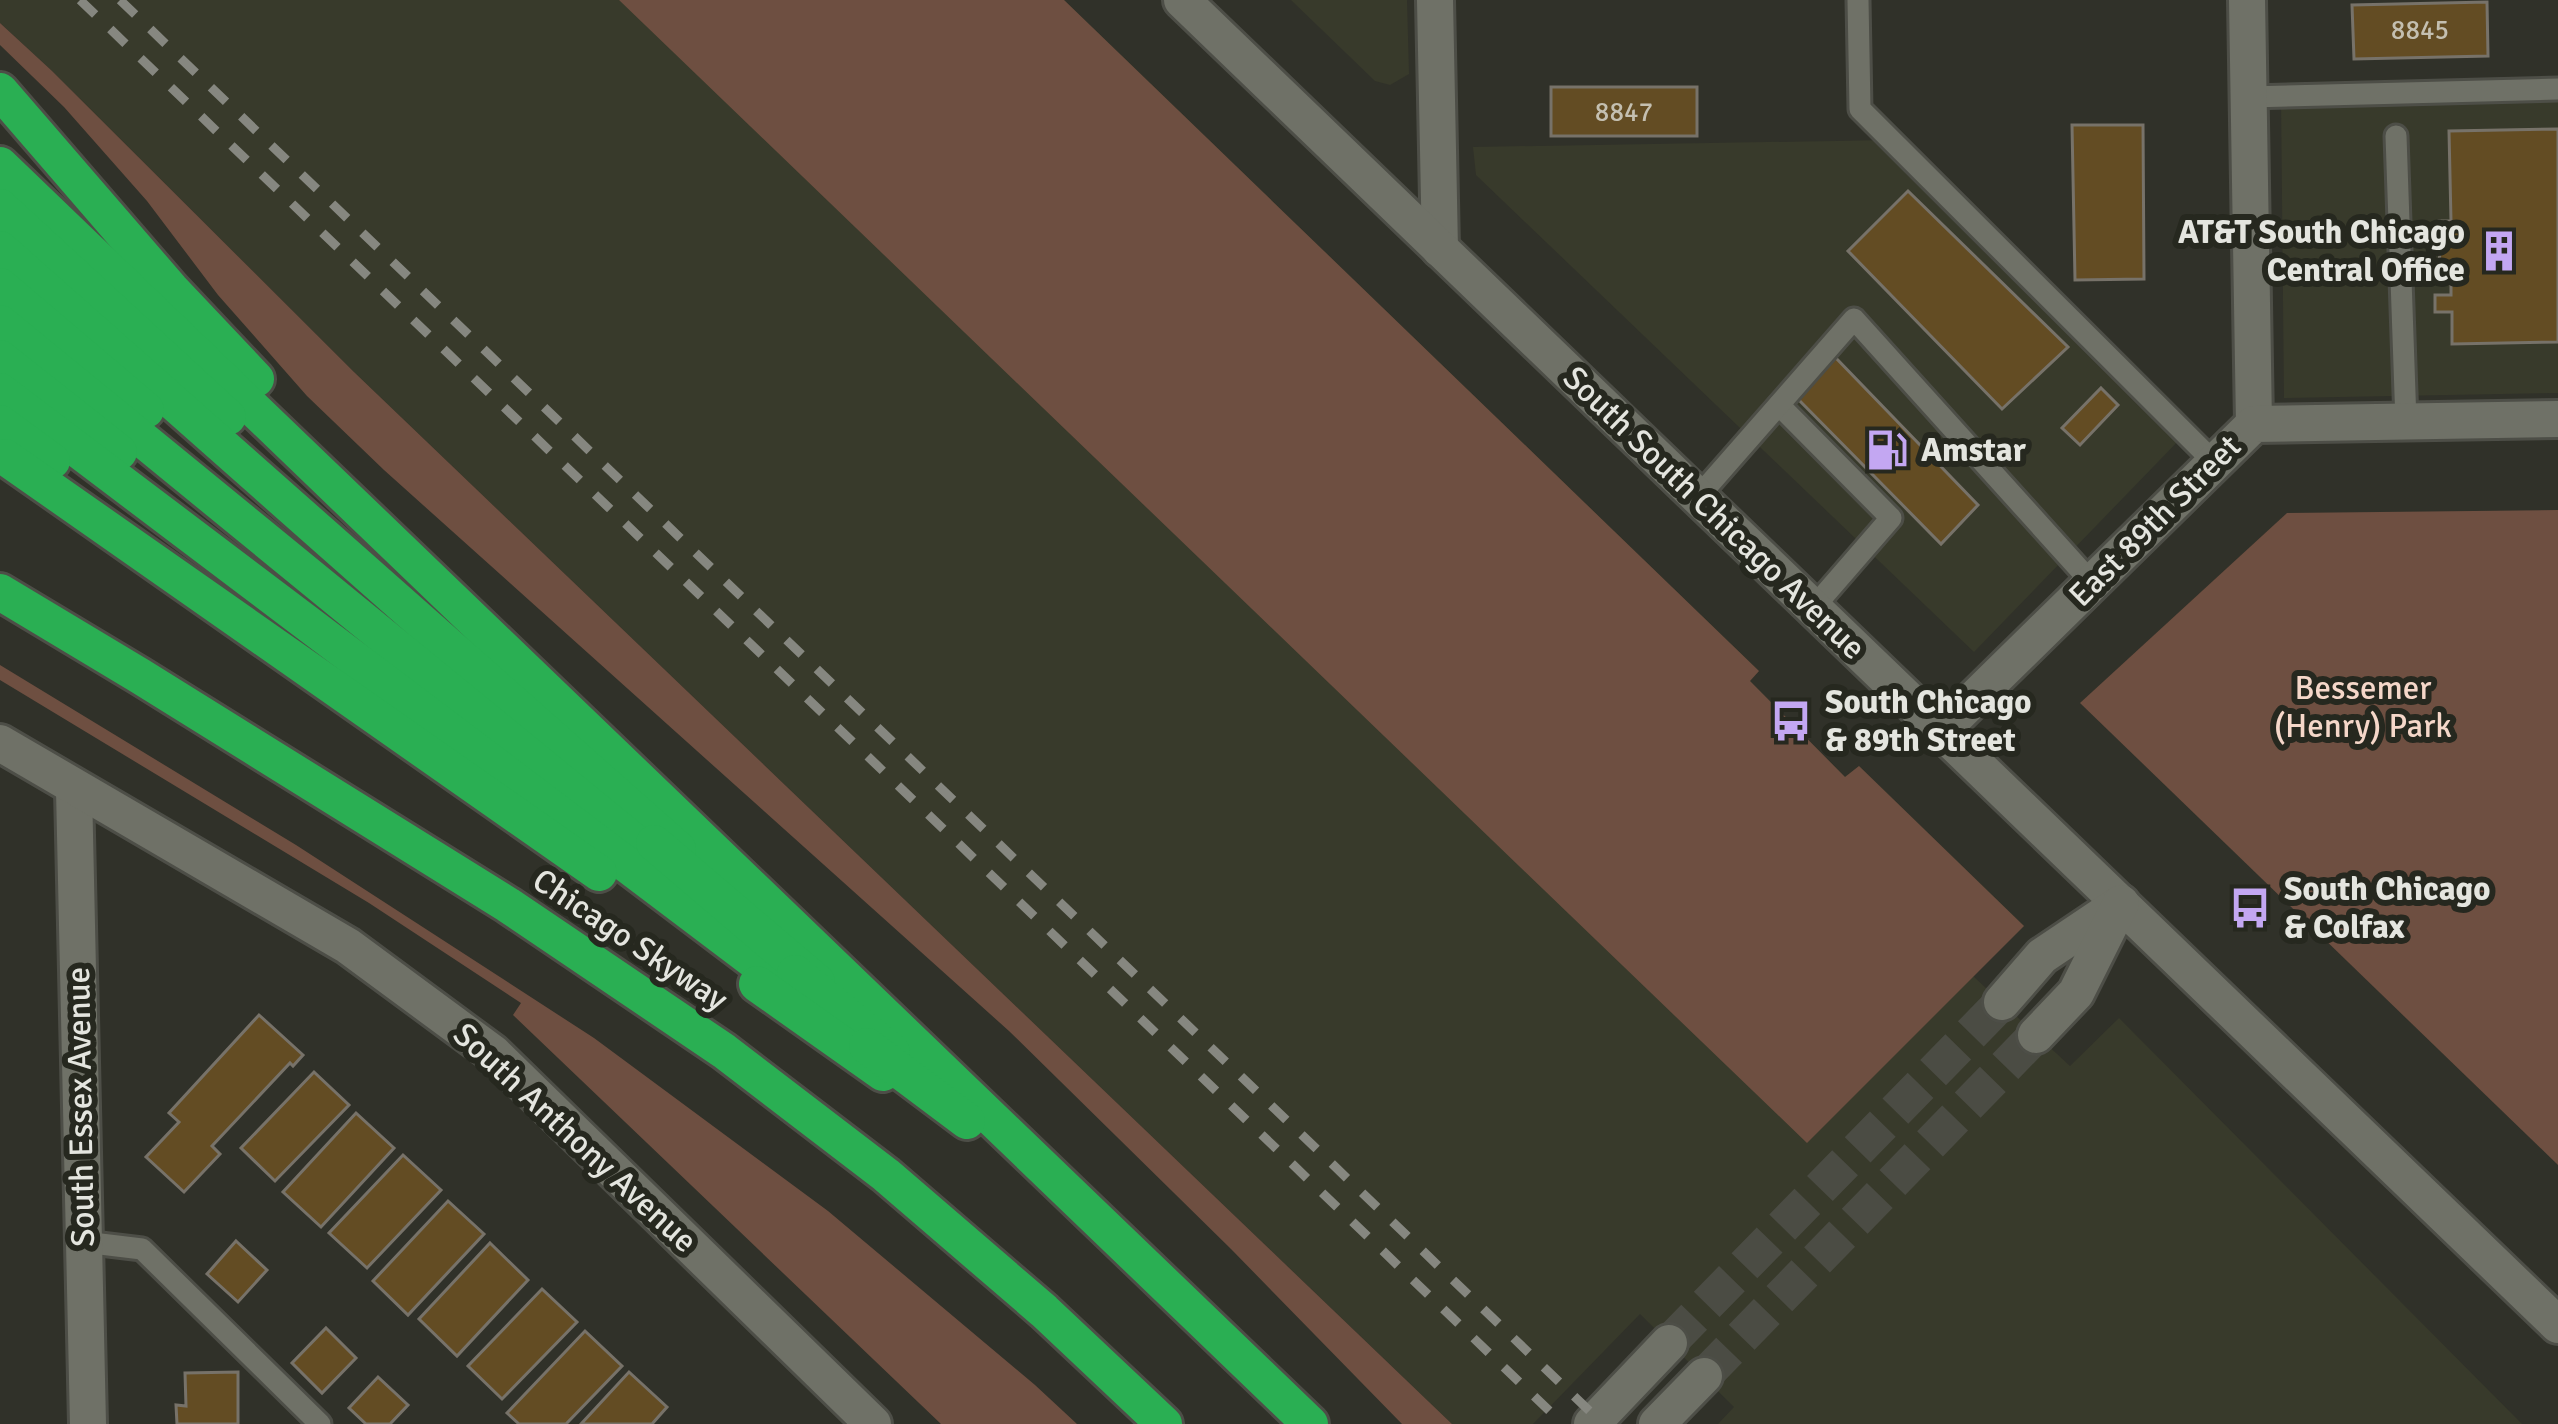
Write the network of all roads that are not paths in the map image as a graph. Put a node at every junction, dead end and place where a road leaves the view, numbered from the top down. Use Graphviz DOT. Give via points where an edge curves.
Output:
graph roads {
  1 [pos="1182,0"];
  2 [pos="1435,0"];
  3 [pos="1858,0"];
  4 [pos="2247,0"];
  5 [pos="2558,89"];
  6 [pos="0,92"];
  7 [pos="2248,97"];
  8 [pos="0,125"];
  9 [pos="2396,136"];
  10 [pos="0,165"];
  11 [pos="0,207"];
  12 [pos="0,249"];
  13 [pos="1440,249"];
  14 [pos="0,286"];
  15 [pos="0,323"];
  16 [pos="0,358"];
  17 [pos="0,391"];
  18 [pos="1779,405"];
  19 [pos="2558,419"];
  20 [pos="2406,422"];
  21 [pos="0,423"];
  22 [pos="2254,424"];
  23 [pos="0,454"];
  24 [pos="2215,463"];
  25 [pos="1698,497"];
  26 [pos="2092,583"];
  27 [pos="0,592"];
  28 [pos="1814,608"];
  29 [pos="1941,731"];
  30 [pos="0,743"];
  31 [pos="74,789"];
  32 [pos="2121,903"];
  33 [pos="2002,1002"];
  34 [pos="2036,1035"];
  35 [pos="981,1103"];
  36 [pos="1099,1221"];
  37 [pos="84,1243"];
  38 [pos="2558,1325"];
  39 [pos="1670,1343"];
  40 [pos="1704,1376"];
  41 [pos="88,1424"];
  42 [pos="320,1424"];
  43 [pos="873,1424"];
  44 [pos="1163,1424"];
  45 [pos="1310,1424"];
  46 [pos="1592,1424"];
  47 [pos="1657,1424"];
  1 -- 13 [label="street, South South Chicago Avenue"];
  2 -- 13 [label="street"];
  3 -- 24 [label="lane" via="1860,109"];
  4 -- 7 [label="street"];
  5 -- 7 [label="lane"];
  6 -- 35 [label="highway" via="254,377"];
  7 -- 22 [label="street"];
  8 -- 35 [label="highway"];
  9 -- 20 [label="lane"];
  10 -- 36 [label="highway"];
  11 -- 36 [label="highway"];
  12 -- 36 [label="highway"];
  13 -- 25 [label="street, South South Chicago Avenue"];
  14 -- 36 [label="highway"];
  15 -- 36 [label="highway"];
  16 -- 36 [label="highway"];
  17 -- 36 [label="highway"];
  18 -- 25 [label="lane"];
  18 -- 26 [label="lane" via="1854,319"];
  18 -- 28 [label="lane" via="1891,518"];
  19 -- 20 [label="street, East 89th Street"];
  20 -- 22 [label="street, East 89th Street"];
  21 -- 36 [label="highway"];
  22 -- 24 [label="street, East 89th Street"];
  23 -- 36 [label="highway"];
  24 -- 26 [label="street, East 89th Street"];
  25 -- 28 [label="street, South South Chicago Avenue"];
  26 -- 29 [label="street, East 89th Street"];
  27 -- 44 [label="highway, Chicago Skyway" via="489,893 724,1051 886,1175"];
  28 -- 29 [label="street, South South Chicago Avenue"];
  29 -- 32 [label="street, South South Chicago Avenue"];
  30 -- 31 [label="street, South Anthony Avenue"];
  31 -- 37 [label="street, South Essex Avenue"];
  31 -- 43 [label="street, South Anthony Avenue" via="347,946 493,1053"];
  32 -- 33 [label="street" via="2042,956"];
  32 -- 34 [label="street" via="2076,993"];
  32 -- 38 [label="street, South South Chicago Avenue"];
  35 -- 36 [label="highway"];
  36 -- 45 [label="highway"];
  37 -- 41 [label="street, South Essex Avenue"];
  37 -- 42 [label="lane" via="142,1249"];
  39 -- 46 [label="street"];
  40 -- 47 [label="street"];
}
